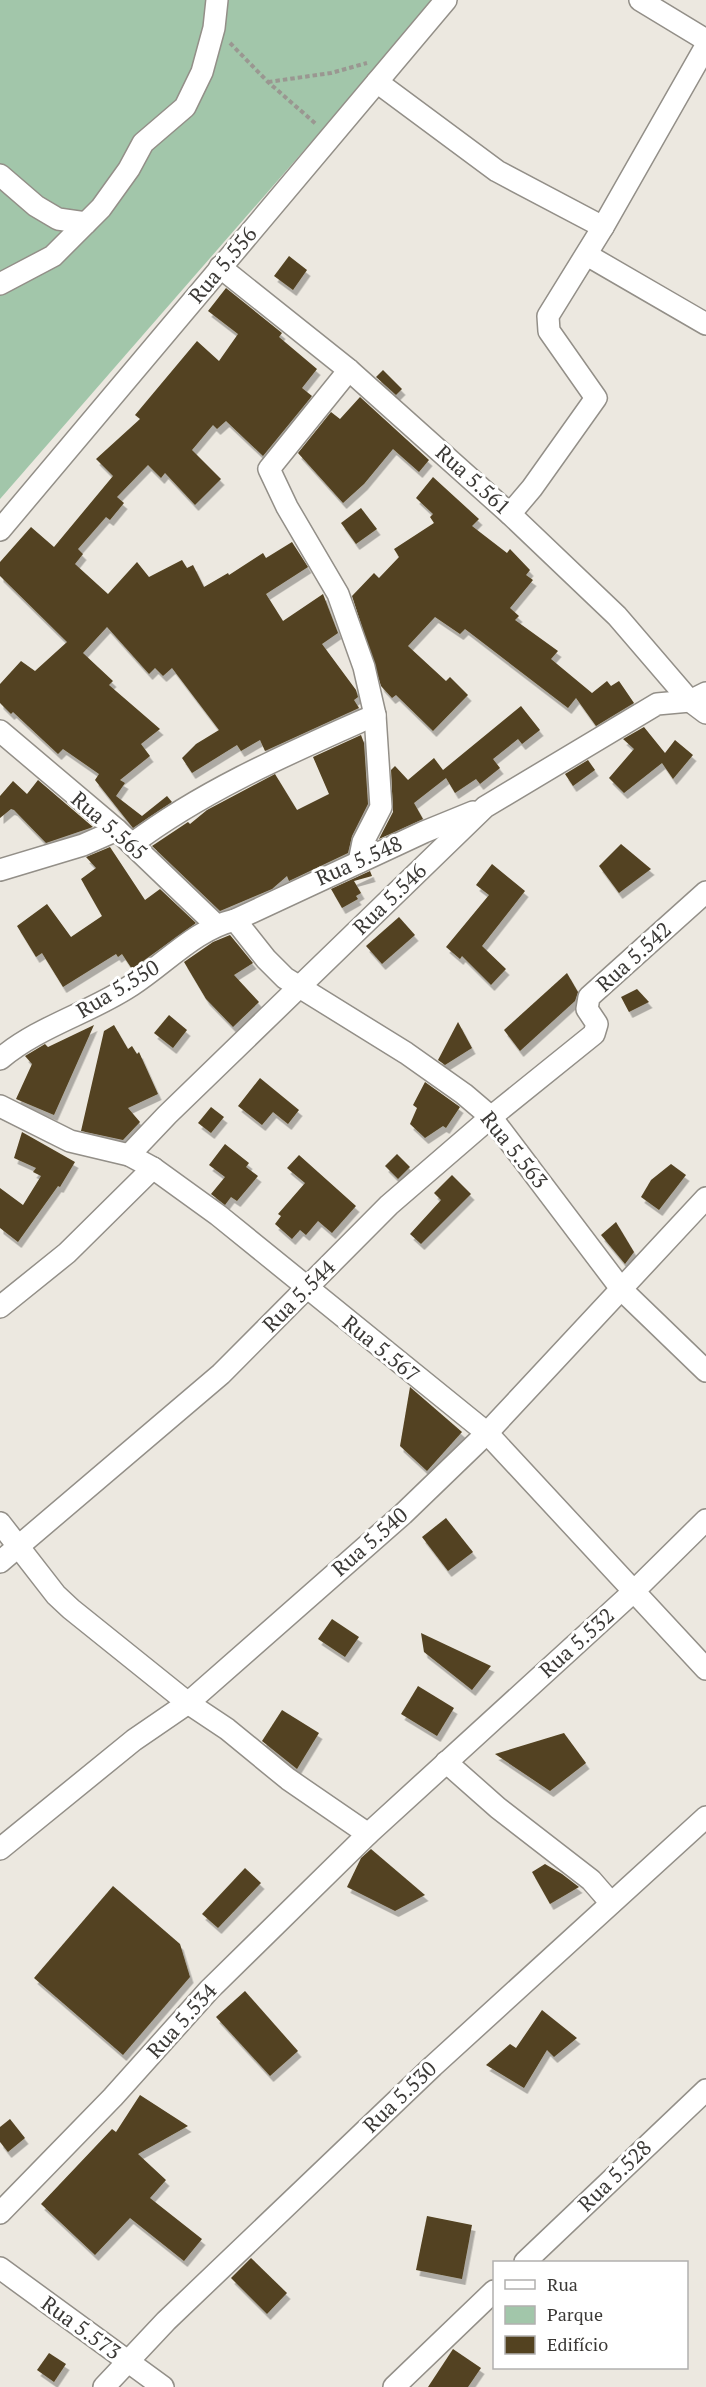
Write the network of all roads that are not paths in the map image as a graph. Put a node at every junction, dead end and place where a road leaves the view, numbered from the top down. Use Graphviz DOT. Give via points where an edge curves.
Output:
graph roads {
  1 [pos="217,0"];
  2 [pos="446,0"];
  3 [pos="640,0"];
  4 [pos="706,40"];
  5 [pos="706,46"];
  6 [pos="377,82"];
  7 [pos="0,175"];
  8 [pos="86,223"];
  9 [pos="603,227"];
  10 [pos="587,255"];
  11 [pos="220,267"];
  12 [pos="0,284"];
  13 [pos="706,324"];
  14 [pos="349,370"];
  15 [pos="510,514"];
  16 [pos="0,530"];
  17 [pos="701,702"];
  18 [pos="375,715"];
  19 [pos="0,731"];
  20 [pos="485,807"];
  21 [pos="125,837"];
  22 [pos="359,862"];
  23 [pos="0,870"];
  24 [pos="706,892"];
  25 [pos="225,922"];
  26 [pos="299,987"];
  27 [pos="597,1030"];
  28 [pos="0,1059"];
  29 [pos="0,1106"];
  30 [pos="491,1117"];
  31 [pos="129,1155"];
  32 [pos="153,1168"];
  33 [pos="706,1198"];
  34 [pos="307,1289"];
  35 [pos="622,1290"];
  36 [pos="0,1307"];
  37 [pos="706,1371"];
  38 [pos="487,1433"];
  39 [pos="706,1520"];
  40 [pos="0,1523"];
  41 [pos="18,1546"];
  42 [pos="0,1562"];
  43 [pos="632,1593"];
  44 [pos="706,1669"];
  45 [pos="188,1702"];
  46 [pos="446,1762"];
  47 [pos="706,1817"];
  48 [pos="368,1834"];
  49 [pos="0,1849"];
  50 [pos="611,1903"];
  51 [pos="706,2090"];
  52 [pos="0,2212"];
  53 [pos="526,2261"];
  54 [pos="0,2268"];
  55 [pos="493,2293"];
  56 [pos="129,2363"];
  57 [pos="104,2387"];
  58 [pos="163,2387"];
  59 [pos="394,2387"];
  1 -- 8 [label="street" via="202,72 185,107 143,143 108,198"];
  2 -- 6 [label="street, Rua 5.556"];
  3 -- 4 [label="street"];
  5 -- 9 [label="street"];
  6 -- 9 [label="street" via="497,171"];
  6 -- 11 [label="street, Rua 5.556"];
  7 -- 8 [label="street" via="58,219"];
  8 -- 12 [label="street" via="53,256"];
  9 -- 10 [label="street"];
  10 -- 13 [label="street"];
  10 -- 15 [label="street" via="547,323 594,393 594,403"];
  11 -- 14 [label="street, Rua 5.561"];
  11 -- 16 [label="street, Rua 5.556"];
  14 -- 15 [label="street, Rua 5.561"];
  14 -- 18 [label="street" via="269,469 338,594 364,667"];
  15 -- 17 [label="street, Rua 5.561"];
  17 -- 20 [label="street, Rua 5.546" via="657,704"];
  18 -- 21 [label="street" via="205,797 159,824"];
  18 -- 22 [label="street" via="381,807 363,842"];
  19 -- 21 [label="street, Rua 5.565"];
  20 -- 22 [label="street, Rua 5.548"];
  20 -- 26 [label="street, Rua 5.546"];
  21 -- 23 [label="street"];
  21 -- 25 [label="street, Rua 5.565"];
  22 -- 25 [label="street, Rua 5.548"];
  24 -- 27 [label="street, Rua 5.542" via="589,997 587,1010"];
  25 -- 26 [label="street, Rua 5.563"];
  25 -- 28 [label="street, Rua 5.550" via="131,986 45,1030"];
  26 -- 30 [label="street, Rua 5.563" via="406,1053"];
  26 -- 31 [label="street, Rua 5.546"];
  27 -- 30 [label="street, Rua 5.544"];
  29 -- 31 [label="street, Rua 5.567" via="70,1141"];
  30 -- 34 [label="street, Rua 5.544" via="389,1205"];
  30 -- 35 [label="street, Rua 5.563"];
  31 -- 32 [label="street, Rua 5.567"];
  32 -- 34 [label="street, Rua 5.567" via="218,1215"];
  32 -- 36 [label="street" via="67,1253"];
  33 -- 35 [label="street, Rua 5.540"];
  34 -- 38 [label="street, Rua 5.567"];
  34 -- 41 [label="street, Rua 5.544" via="221,1374"];
  35 -- 37 [label="street, Rua 5.563"];
  35 -- 38 [label="street, Rua 5.540"];
  38 -- 43 [label="street, Rua 5.567"];
  38 -- 45 [label="street, Rua 5.540" via="403,1514"];
  39 -- 43 [label="street, Rua 5.532"];
  40 -- 41 [label="street"];
  41 -- 42 [label="street, Rua 5.544"];
  41 -- 45 [label="street" via="56,1595"];
  43 -- 44 [label="street, Rua 5.567"];
  43 -- 46 [label="street, Rua 5.532"];
  45 -- 48 [label="street"];
  45 -- 49 [label="street, Rua 5.540" via="134,1740"];
  46 -- 48 [label="street, Rua 5.532"];
  46 -- 50 [label="street" via="591,1880"];
  47 -- 50 [label="street, Rua 5.530"];
  48 -- 52 [label="street, Rua 5.534" via="209,1990 113,2097"];
  50 -- 56 [label="street, Rua 5.530" via="425,2073 166,2321"];
  51 -- 53 [label="street, Rua 5.528"];
  54 -- 56 [label="street, Rua 5.573"];
  55 -- 59 [label="street"];
  56 -- 57 [label="street, Rua 5.530"];
  56 -- 58 [label="street, Rua 5.573"];
}
